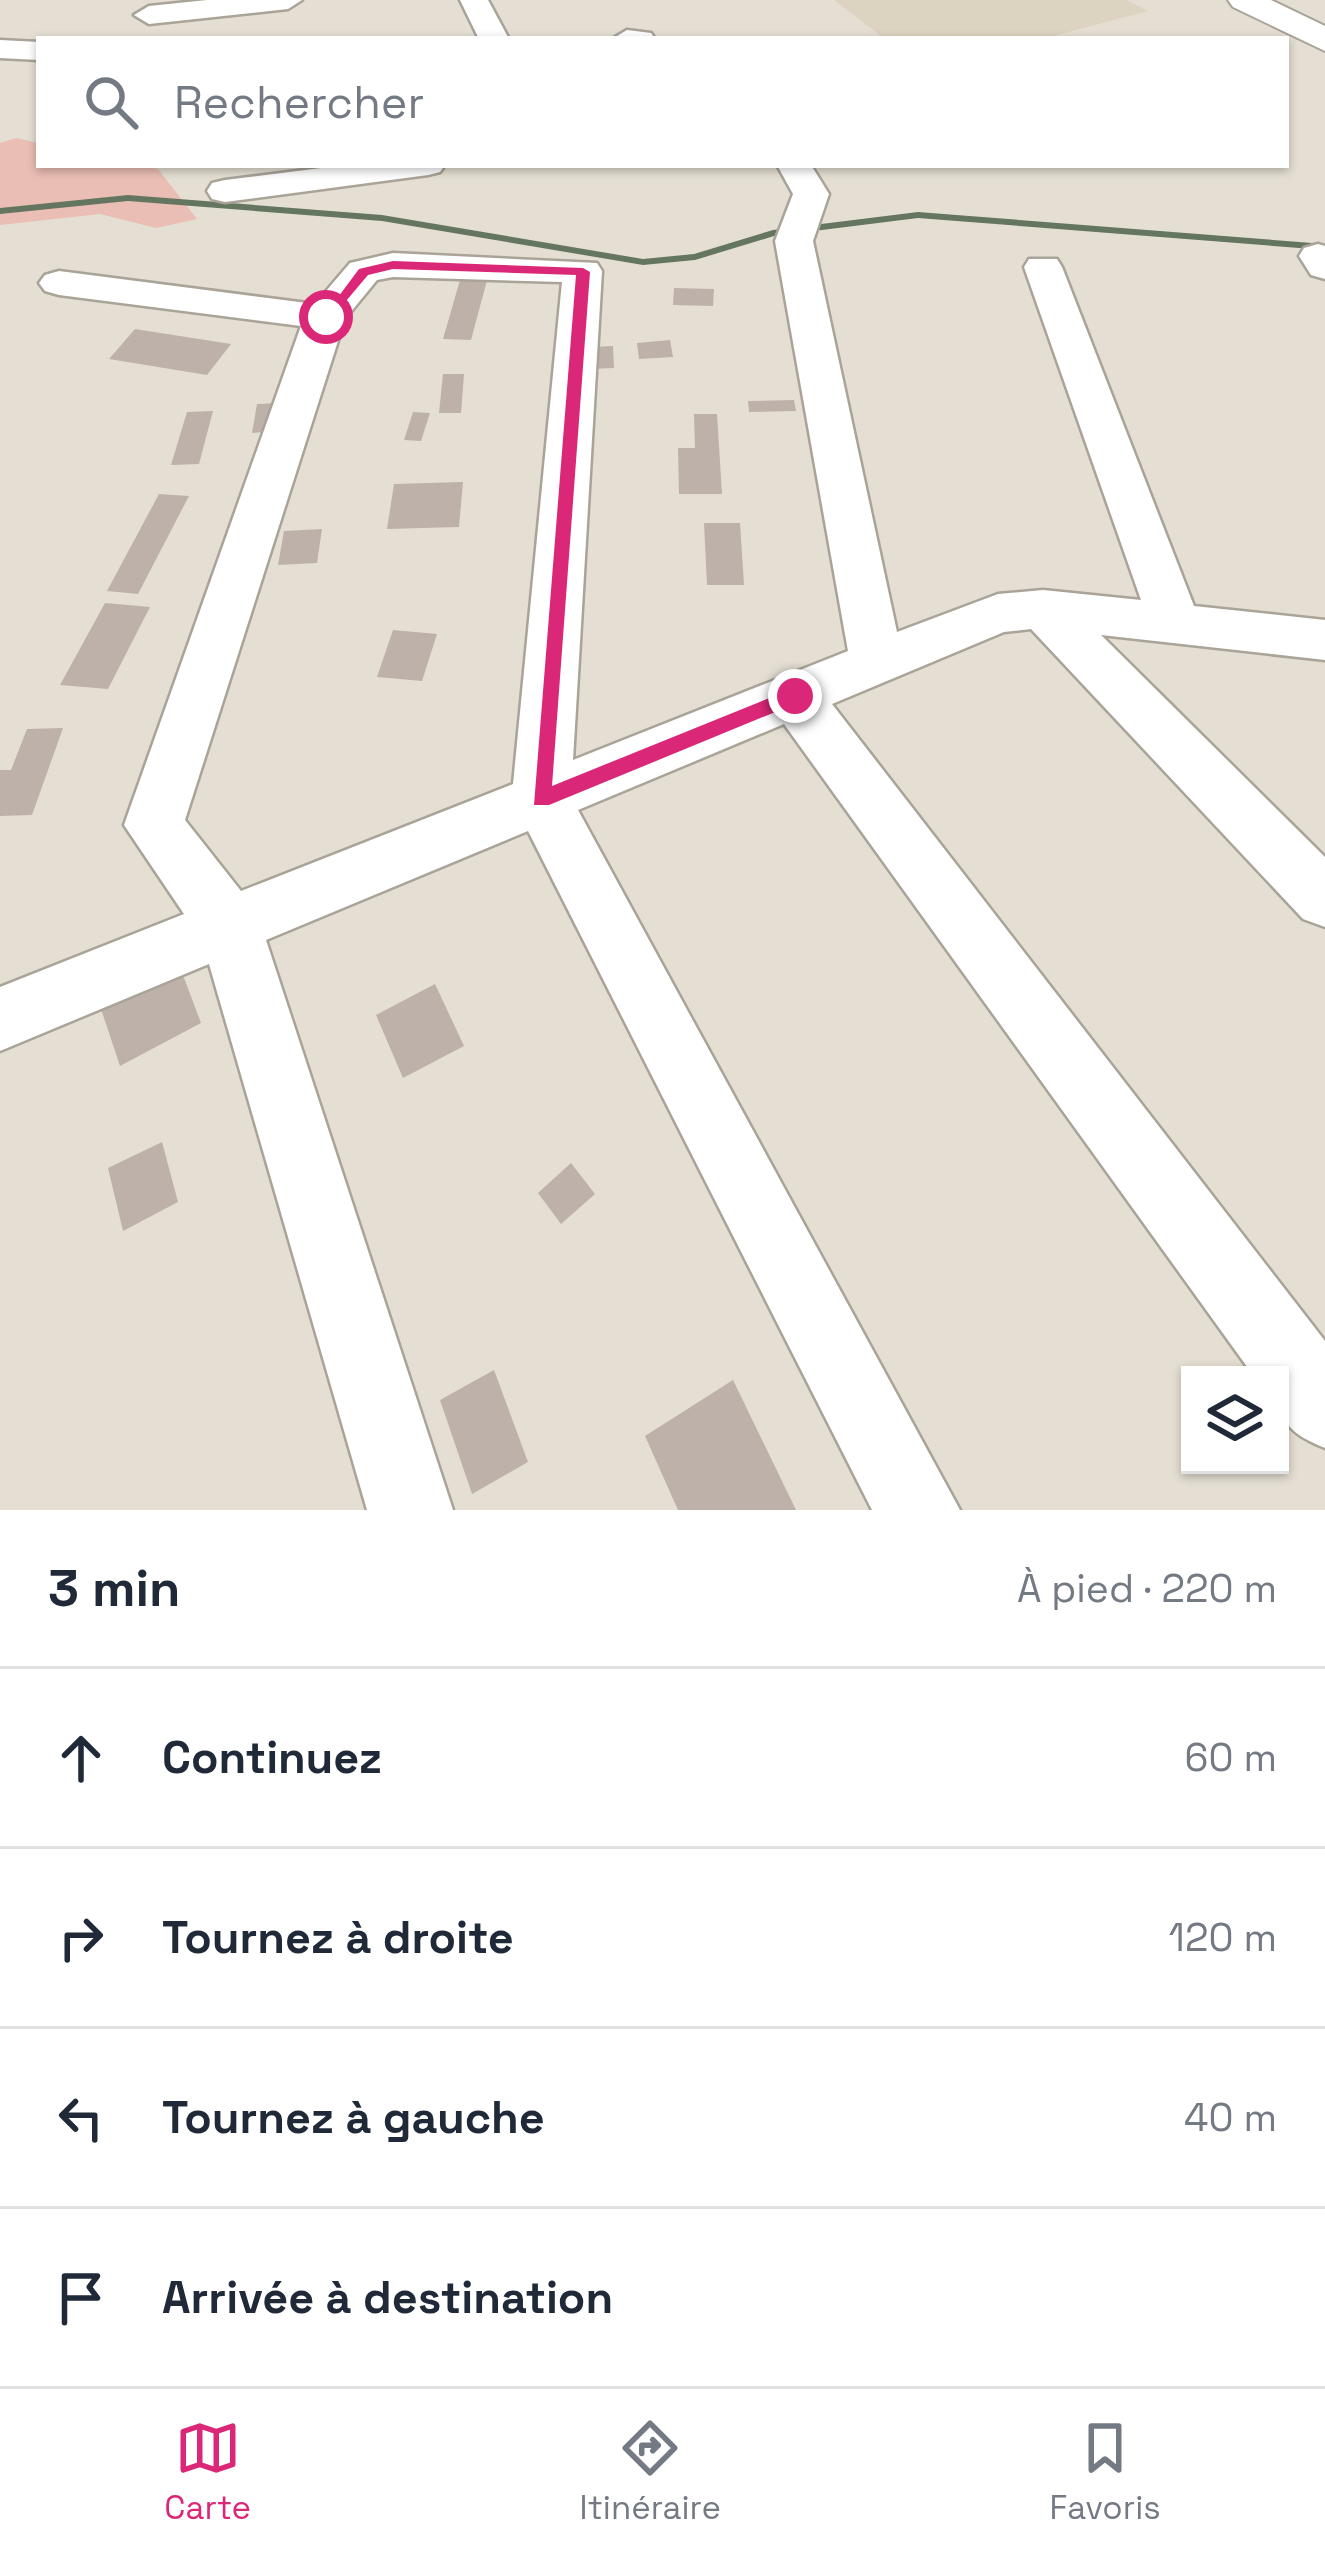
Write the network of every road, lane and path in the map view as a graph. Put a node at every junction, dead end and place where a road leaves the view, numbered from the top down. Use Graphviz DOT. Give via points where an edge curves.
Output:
graph roads {
  1 [pos="288,0"];
  2 [pos="474,0"];
  3 [pos="1245,0"];
  4 [pos="156,7"];
  5 [pos="131,36"];
  6 [pos="492,36"];
  7 [pos="1323,38"];
  8 [pos="0,49"];
  9 [pos="36,51"];
  10 [pos="405,168"];
  11 [pos="796,168"];
  12 [pos="225,191"];
  13 [pos="1042,267"];
  14 [pos="59,283"];
  15 [pos="326,317"];
  16 [pos="1043,609"];
  17 [pos="1174,620"];
  18 [pos="1325,640"];
  19 [pos="877,662"];
  20 [pos="795,696"];
  21 [pos="542,799"];
  22 [pos="1325,899"];
  23 [pos="230,926"];
  24 [pos="0,1019"];
  25 [pos="1325,1407"];
  26 [pos="410,1510"];
  27 [pos="917,1510"];
  1 -- 4 [label="street"];
  2 -- 6 [label="street"];
  3 -- 7 [label="street"];
  4 -- 5 [label="street"];
  8 -- 9 [label="street"];
  10 -- 12 [label="street"];
  11 -- 19 [label="street" via="811,194 794,241"];
  13 -- 17 [label="street"];
  14 -- 15 [label="street"];
  15 -- 21 [label="street" via="364,272 393,265 583,272"];
  15 -- 23 [label="street" via="154,825"];
  16 -- 17 [label="street"];
  16 -- 19 [label="street" via="998,613"];
  16 -- 22 [label="street"];
  17 -- 18 [label="street"];
  19 -- 20 [label="street"];
  20 -- 21 [label="street"];
  20 -- 25 [label="street"];
  21 -- 23 [label="street"];
  21 -- 27 [label="street"];
  23 -- 24 [label="street"];
  23 -- 26 [label="street"];
}
